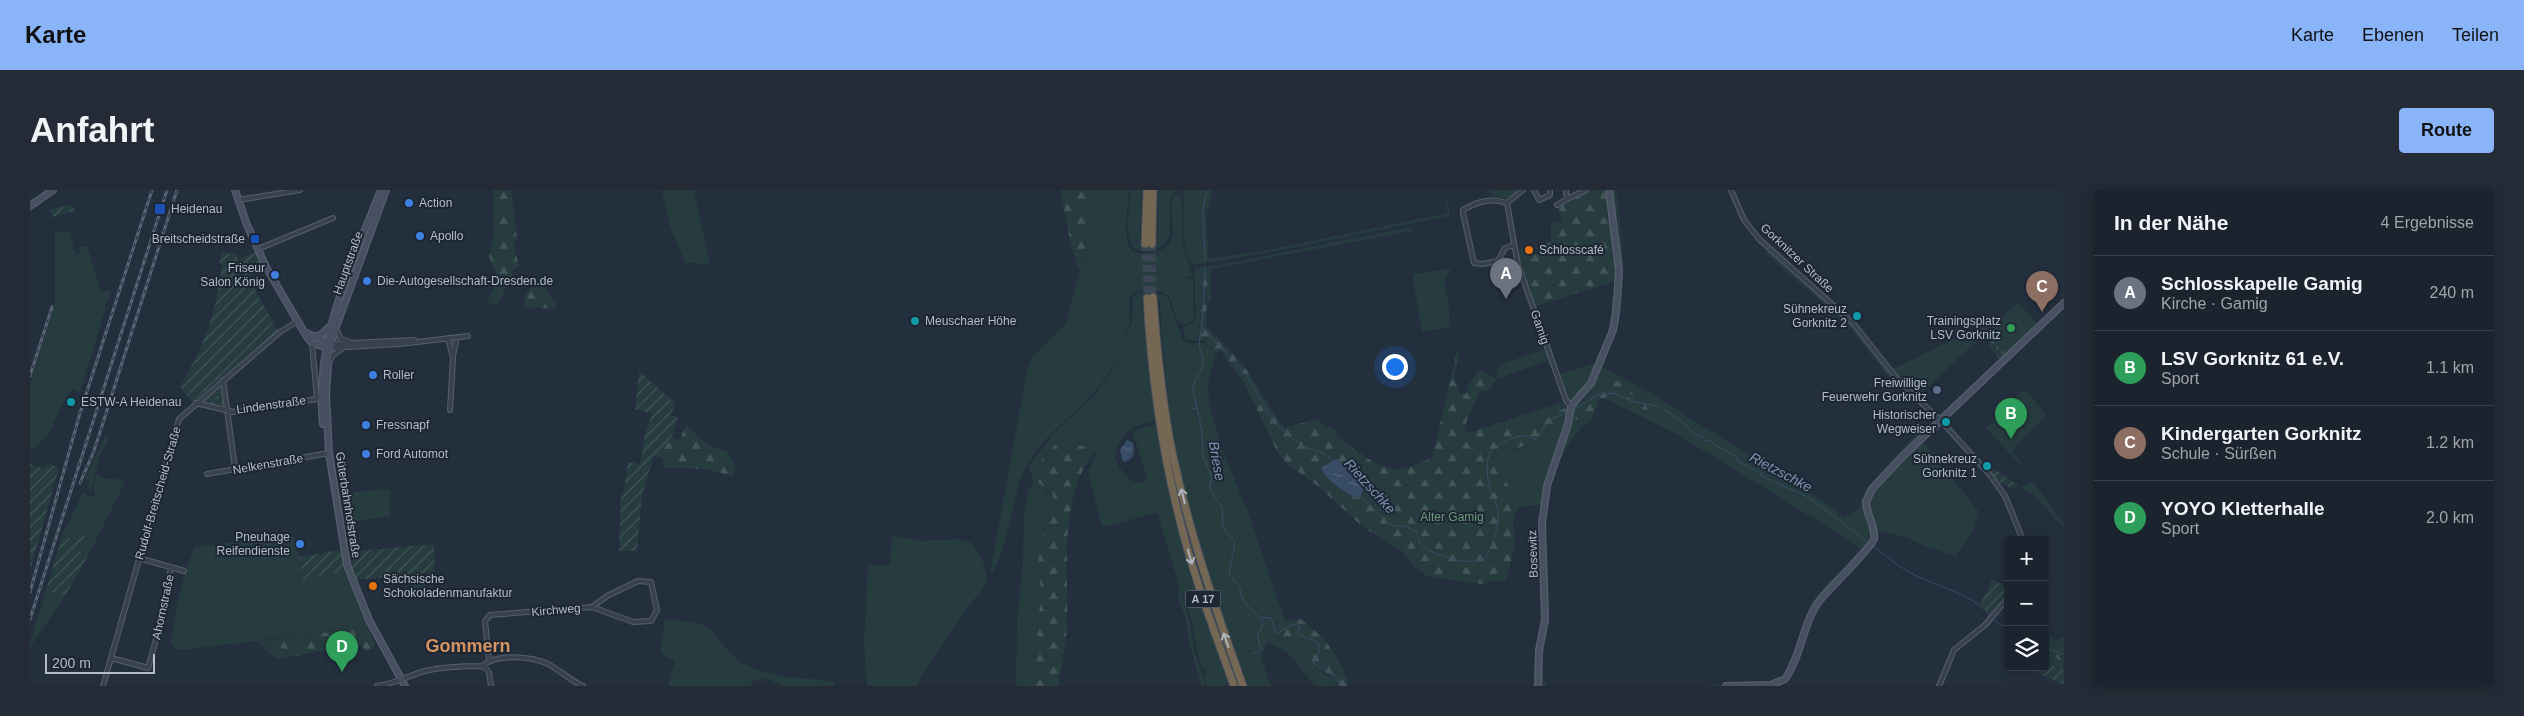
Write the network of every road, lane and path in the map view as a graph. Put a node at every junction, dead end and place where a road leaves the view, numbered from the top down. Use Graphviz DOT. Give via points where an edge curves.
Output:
graph roads {
  1 [pos="53,190"];
  2 [pos="235,190"];
  3 [pos="300,190"];
  4 [pos="381,190"];
  5 [pos="386,190"];
  6 [pos="1147,190"];
  7 [pos="1154,190"];
  8 [pos="1523,190"];
  9 [pos="1534,190"];
  10 [pos="1550,190"];
  11 [pos="1566,190"];
  12 [pos="1586,190"];
  13 [pos="1608,190"];
  14 [pos="1731,190"];
  15 [pos="1567,199"];
  16 [pos="238,200"];
  17 [pos="1507,202"];
  18 [pos="1557,205"];
  19 [pos="30,206"];
  20 [pos="333,218"];
  21 [pos="1514,244"];
  22 [pos="258,249"];
  23 [pos="2064,303"];
  24 [pos="298,321"];
  25 [pos="334,325"];
  26 [pos="468,336"];
  27 [pos="457,337"];
  28 [pos="448,338"];
  29 [pos="313,340"];
  30 [pos="424,340"];
  31 [pos="359,342"];
  32 [pos="328,345"];
  33 [pos="347,347"];
  34 [pos="453,358"];
  35 [pos="327,378"];
  36 [pos="223,380"];
  37 [pos="196,403"];
  38 [pos="1572,406"];
  39 [pos="450,410"];
  40 [pos="228,411"];
  41 [pos="1941,422"];
  42 [pos="327,441"];
  43 [pos="329,453"];
  44 [pos="235,468"];
  45 [pos="207,474"];
  46 [pos="2021,536"];
  47 [pos="139,558"];
  48 [pos="171,567"];
  49 [pos="184,571"];
  50 [pos="2004,603"];
  51 [pos="592,607"];
  52 [pos="111,658"];
  53 [pos="489,660"];
  54 [pos="483,666"];
  55 [pos="403,683"];
  56 [pos="103,686"];
  57 [pos="377,686"];
  58 [pos="491,686"];
  59 [pos="583,686"];
  60 [pos="1234,686"];
  61 [pos="1243,686"];
  62 [pos="1538,686"];
  63 [pos="1726,686"];
  64 [pos="1939,686"];
  1 -- 19 [label="street"];
  2 -- 16 [label="street"];
  3 -- 16 [label="street"];
  4 -- 25 [label="street, Hauptstraße"];
  5 -- 25 [label="street, Hauptstraße"];
  6 -- 7 [label="highway" via="1149,244"];
  8 -- 17 [label="street"];
  9 -- 10 [label="street" via="1538,200 1550,196"];
  11 -- 15 [label="street"];
  12 -- 15 [label="street"];
  13 -- 38 [label="street" via="1619,271 1616,313 1590,383"];
  14 -- 41 [label="street, Gorknitzer Straße" via="1744,220 1760,240 1853,323 1889,371"];
  15 -- 18 [label="street"];
  16 -- 22 [label="street"];
  17 -- 21 [label="street, Gamig"];
  17 -- 21 [label="street" via="1491,199 1463,210 1463,213 1474,263 1498,261 1505,248"];
  20 -- 22 [label="street"];
  21 -- 38 [label="street, Gamig" via="1545,343 1566,400"];
  22 -- 24 [label="street"];
  23 -- 41 [label="street"];
  24 -- 29 [label="street"];
  24 -- 36 [label="street, Rudolf-Breitscheid-Straße"];
  25 -- 29 [label="street"];
  25 -- 31 [label="street" via="341,339"];
  25 -- 32 [label="street, Hauptstraße"];
  26 -- 27 [label="street"];
  27 -- 28 [label="street"];
  27 -- 34 [label="street"];
  28 -- 30 [label="street"];
  28 -- 34 [label="street"];
  29 -- 32 [label="street"];
  29 -- 40 [label="street, Lindenstraße" via="317,399"];
  30 -- 31 [label="street"];
  30 -- 33 [label="street"];
  31 -- 32 [label="street"];
  32 -- 33 [label="street"];
  32 -- 35 [label="street, Güterbahnhofstraße"];
  32 -- 42 [label="street, Güterbahnhofstraße" via="321,372 321,402"];
  33 -- 35 [label="street" via="333,355"];
  34 -- 39 [label="street"];
  35 -- 42 [label="street, Güterbahnhofstraße"];
  36 -- 37 [label="street, Rudolf-Breitscheid-Straße"];
  36 -- 40 [label="street"];
  37 -- 40 [label="street, Lindenstraße"];
  37 -- 47 [label="street, Rudolf-Breitscheid-Straße" via="179,419"];
  38 -- 62 [label="street, Bosewitz" via="1550,471 1542,508 1545,620 1539,650"];
  40 -- 44 [label="street"];
  41 -- 46 [label="street, Gorknitzer Straße" via="1998,485"];
  41 -- 63 [label="street" via="1868,495 1866,509 1874,537 1872,544 1814,608 1802,644 1785,679 1771,685"];
  42 -- 43 [label="street, Güterbahnhofstraße"];
  43 -- 44 [label="street, Nelkenstraße"];
  43 -- 55 [label="street, Güterbahnhofstraße" via="342,541 352,580 369,620"];
  44 -- 45 [label="street, Nelkenstraße"];
  47 -- 48 [label="street"];
  47 -- 52 [label="street, Rudolf-Breitscheid-Straße"];
  48 -- 49 [label="street"];
  48 -- 52 [label="street, Ahornstraße" via="148,668"];
  50 -- 64 [label="street" via="1992,618 1954,650"];
  51 -- 51 [label="street, Kirchweg" via="632,622 651,622 657,610 651,582 638,581"];
  51 -- 53 [label="street, Kirchweg" via="488,616 485,621"];
  52 -- 56 [label="street, Rudolf-Breitscheid-Straße"];
  53 -- 54 [label="street"];
  53 -- 59 [label="street" via="538,661"];
  54 -- 55 [label="street" via="427,670"];
  54 -- 58 [label="street" via="489,672"];
  55 -- 57 [label="street"];
  61 -- 60 [label="highway, A 17, one-way" via="1200,560 1178,476 1150,298 1156,394 1169,476 1192,563"];
}
